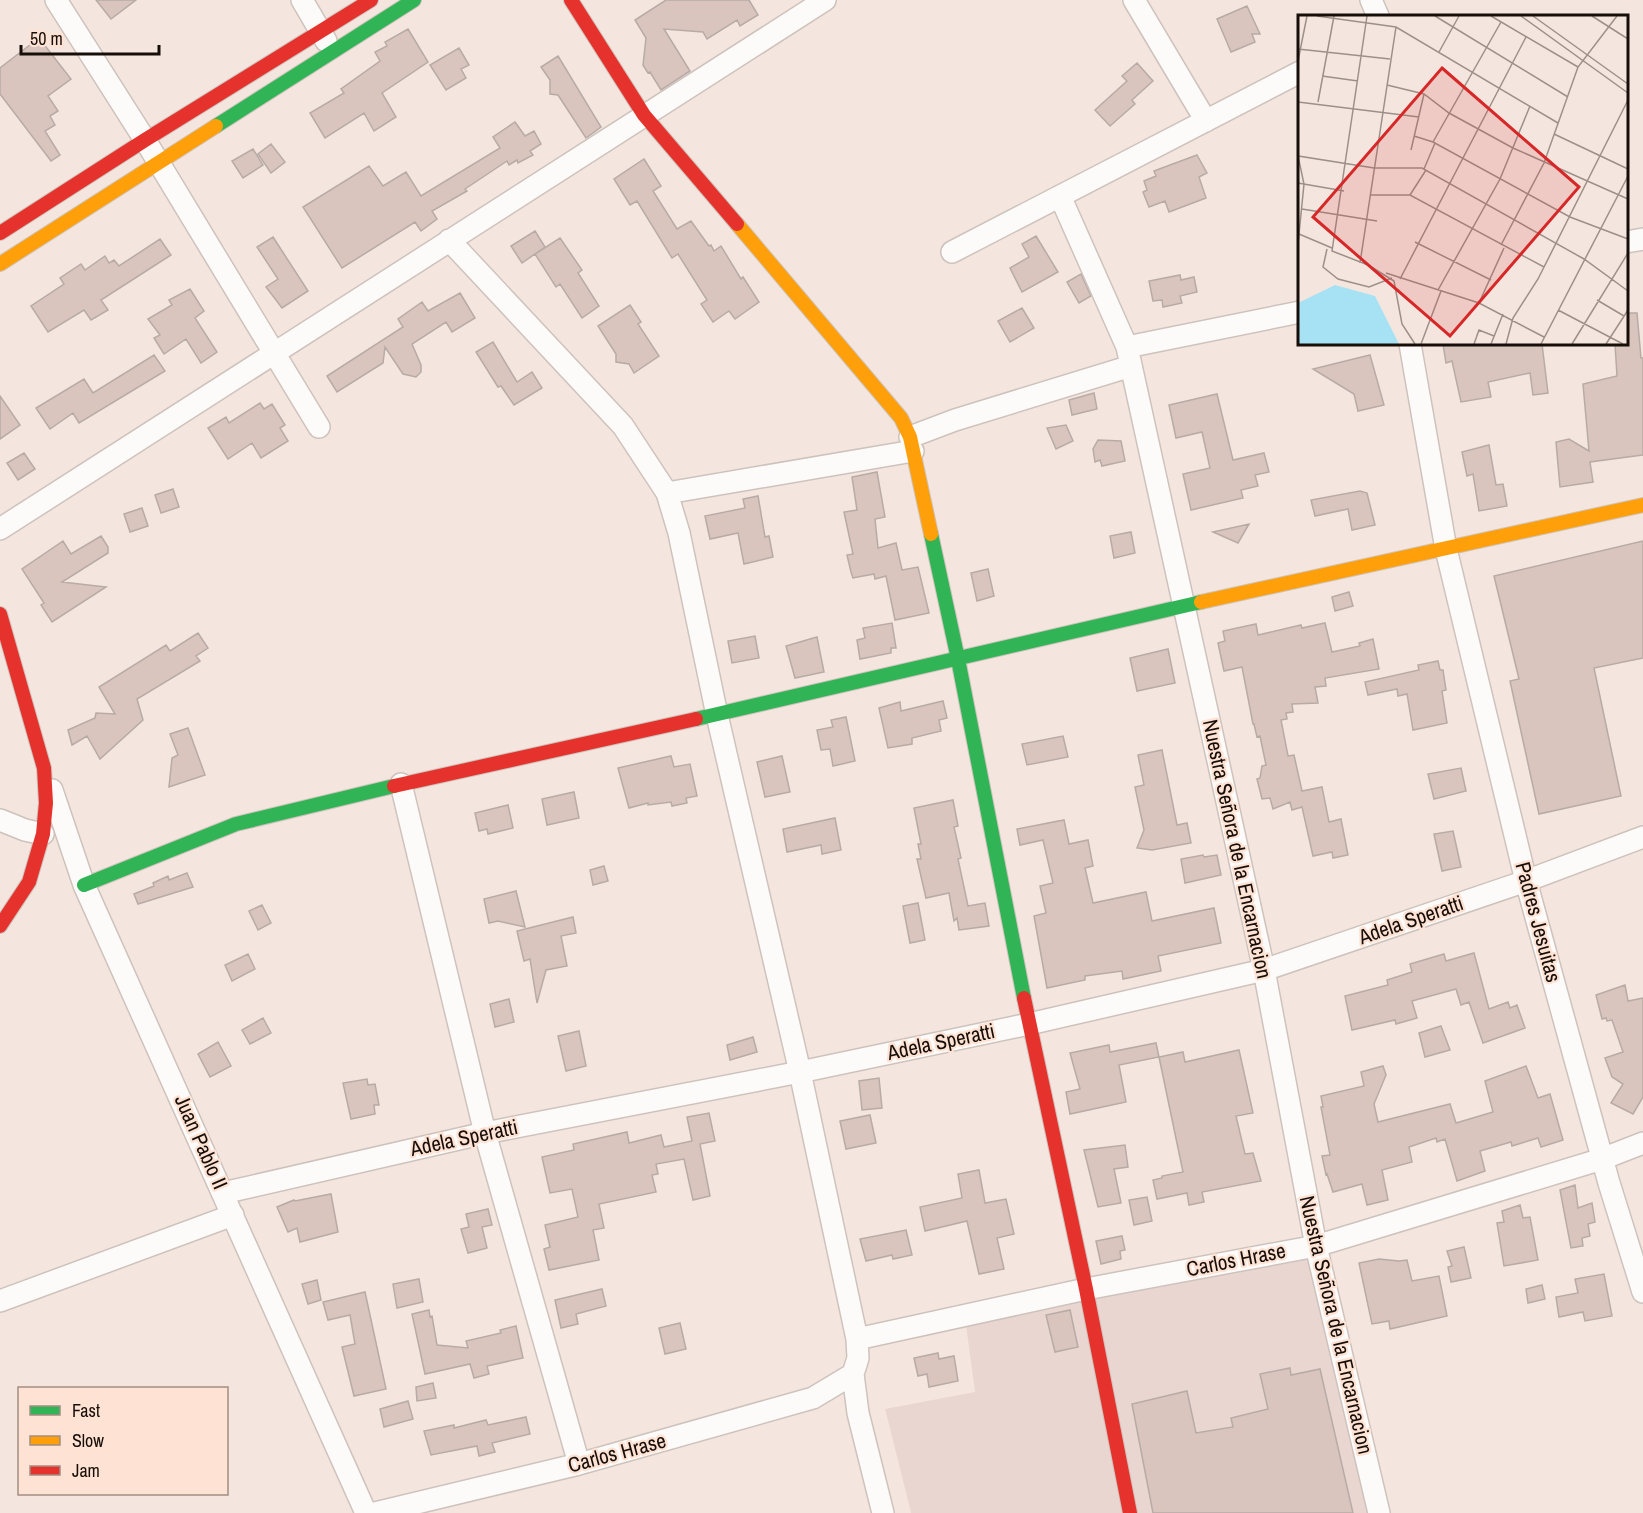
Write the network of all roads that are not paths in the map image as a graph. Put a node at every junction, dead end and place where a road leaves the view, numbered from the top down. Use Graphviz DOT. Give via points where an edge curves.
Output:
graph roads {
  1 [pos="56,0"];
  2 [pos="302,0"];
  3 [pos="371,0"];
  4 [pos="414,0"];
  5 [pos="571,0"];
  6 [pos="825,0"];
  7 [pos="1134,0"];
  8 [pos="1371,0"];
  9 [pos="1378,15"];
  10 [pos="321,32"];
  11 [pos="333,52"];
  12 [pos="1298,73"];
  13 [pos="644,115"];
  14 [pos="1206,121"];
  15 [pos="145,140"];
  16 [pos="159,162"];
  17 [pos="1060,196"];
  18 [pos="0,233"];
  19 [pos="1643,239"];
  20 [pos="449,240"];
  21 [pos="1628,242"];
  22 [pos="952,252"];
  23 [pos="0,264"];
  24 [pos="1298,312"];
  25 [pos="1410,345"];
  26 [pos="273,353"];
  27 [pos="1129,356"];
  28 [pos="320,428"];
  29 [pos="912,444"];
  30 [pos="667,493"];
  31 [pos="1643,505"];
  32 [pos="0,529"];
  33 [pos="1446,549"];
  34 [pos="1184,606"];
  35 [pos="0,614"];
  36 [pos="958,658"];
  37 [pos="717,715"];
  38 [pos="44,768"];
  39 [pos="401,784"];
  40 [pos="0,820"];
  41 [pos="43,834"];
  42 [pos="1643,837"];
  43 [pos="1526,881"];
  44 [pos="84,885"];
  45 [pos="0,926"];
  46 [pos="1264,970"];
  47 [pos="1029,1024"];
  48 [pos="800,1072"];
  49 [pos="485,1133"];
  50 [pos="1643,1143"];
  51 [pos="1602,1159"];
  52 [pos="224,1193"];
  53 [pos="233,1215"];
  54 [pos="1316,1245"];
  55 [pos="1086,1289"];
  56 [pos="1643,1292"];
  57 [pos="0,1301"];
  58 [pos="856,1339"];
  59 [pos="853,1374"];
  60 [pos="579,1464"];
  61 [pos="366,1513"];
  62 [pos="375,1513"];
  63 [pos="883,1513"];
  64 [pos="1130,1513"];
  65 [pos="1379,1513"];
  1 -- 15 [label="street"];
  2 -- 10 [label="street"];
  3 -- 10 [label="street"];
  4 -- 11 [label="street"];
  5 -- 13 [label="street"];
  6 -- 13 [label="street"];
  7 -- 14 [label="street"];
  8 -- 9 [label="street"];
  10 -- 11 [label="street"];
  10 -- 15 [label="street"];
  11 -- 16 [label="street"];
  12 -- 14 [label="street"];
  13 -- 20 [label="street"];
  13 -- 29 [label="street" via="901,418"];
  14 -- 17 [label="street"];
  15 -- 16 [label="street"];
  15 -- 18 [label="street"];
  16 -- 23 [label="street"];
  16 -- 26 [label="street"];
  17 -- 22 [label="street"];
  17 -- 27 [label="street, Nuestra Señora de la Encarnacion"];
  19 -- 21 [label="street"];
  20 -- 26 [label="street"];
  20 -- 30 [label="street" via="623,426"];
  24 -- 27 [label="street"];
  25 -- 33 [label="street, Padres Jesuitas"];
  26 -- 28 [label="street"];
  26 -- 32 [label="street"];
  27 -- 29 [label="street" via="955,420"];
  27 -- 34 [label="street, Nuestra Señora de la Encarnacion"];
  29 -- 30 [label="street"];
  29 -- 36 [label="street"];
  30 -- 37 [label="street"];
  31 -- 33 [label="street"];
  33 -- 34 [label="street"];
  33 -- 43 [label="street, Padres Jesuitas"];
  34 -- 36 [label="street"];
  34 -- 46 [label="street, Nuestra Señora de la Encarnacion"];
  35 -- 38 [label="street"];
  36 -- 37 [label="street"];
  36 -- 47 [label="street"];
  37 -- 39 [label="street"];
  37 -- 48 [label="street"];
  38 -- 41 [label="street"];
  38 -- 44 [label="street, Juan Pablo II"];
  39 -- 44 [label="street" via="236,824"];
  39 -- 49 [label="street"];
  40 -- 41 [label="street"];
  41 -- 45 [label="street" via="29,882"];
  42 -- 43 [label="street, Adela Speratti"];
  43 -- 46 [label="street, Adela Speratti"];
  43 -- 51 [label="street, Padres Jesuitas"];
  44 -- 52 [label="street, Juan Pablo II"];
  46 -- 47 [label="street, Adela Speratti"];
  46 -- 54 [label="street, Nuestra Señora de la Encarnacion"];
  47 -- 48 [label="street, Adela Speratti"];
  47 -- 55 [label="street"];
  48 -- 49 [label="street, Adela Speratti"];
  48 -- 58 [label="street"];
  49 -- 52 [label="street, Adela Speratti"];
  49 -- 60 [label="street"];
  50 -- 51 [label="street, Carlos Hrase"];
  51 -- 54 [label="street, Carlos Hrase"];
  51 -- 56 [label="street, Padres Jesuitas"];
  52 -- 53 [label="street, Juan Pablo II"];
  53 -- 57 [label="street"];
  53 -- 61 [label="street, Juan Pablo II"];
  54 -- 55 [label="street, Carlos Hrase"];
  54 -- 65 [label="street, Nuestra Señora de la Encarnacion"];
  55 -- 58 [label="street, Carlos Hrase"];
  55 -- 64 [label="street"];
  58 -- 59 [label="street" via="858,1358"];
  59 -- 60 [label="street, Carlos Hrase" via="813,1398"];
  59 -- 63 [label="street" via="858,1413"];
  60 -- 62 [label="street, Carlos Hrase"];
}
